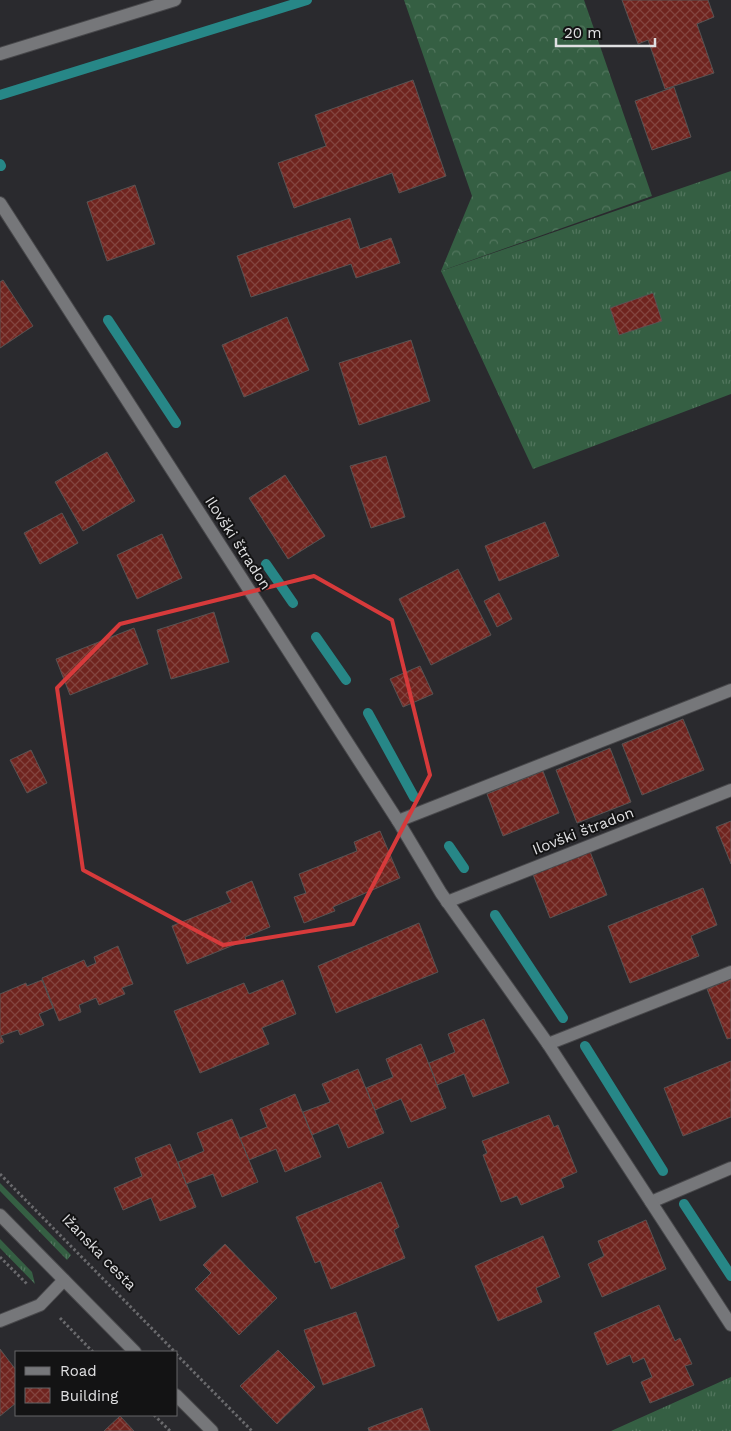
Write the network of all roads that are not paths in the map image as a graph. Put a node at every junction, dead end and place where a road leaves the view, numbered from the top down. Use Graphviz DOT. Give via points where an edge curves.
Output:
graph roads {
  1 [pos="176,0"];
  2 [pos="0,54"];
  3 [pos="0,203"];
  4 [pos="731,690"];
  5 [pos="731,790"];
  6 [pos="398,821"];
  7 [pos="447,902"];
  8 [pos="731,972"];
  9 [pos="548,1044"];
  10 [pos="731,1168"];
  11 [pos="651,1202"];
  12 [pos="0,1214"];
  13 [pos="64,1280"];
  14 [pos="0,1321"];
  15 [pos="731,1324"];
  16 [pos="134,1351"];
  17 [pos="178,1396"];
  18 [pos="212,1431"];
  1 -- 2 [label="street"];
  3 -- 6 [label="street, Ilovški štradon"];
  4 -- 6 [label="street"];
  5 -- 7 [label="street, Ilovški štradon"];
  6 -- 7 [label="street, Ilovški štradon"];
  7 -- 9 [label="street, Ilovški štradon"];
  8 -- 9 [label="street"];
  9 -- 11 [label="street, Ilovški štradon"];
  10 -- 11 [label="street"];
  11 -- 15 [label="street, Ilovški štradon"];
  12 -- 13 [label="street"];
  13 -- 14 [label="street" via="40,1305"];
  13 -- 16 [label="street"];
  17 -- 18 [label="street"];
}
